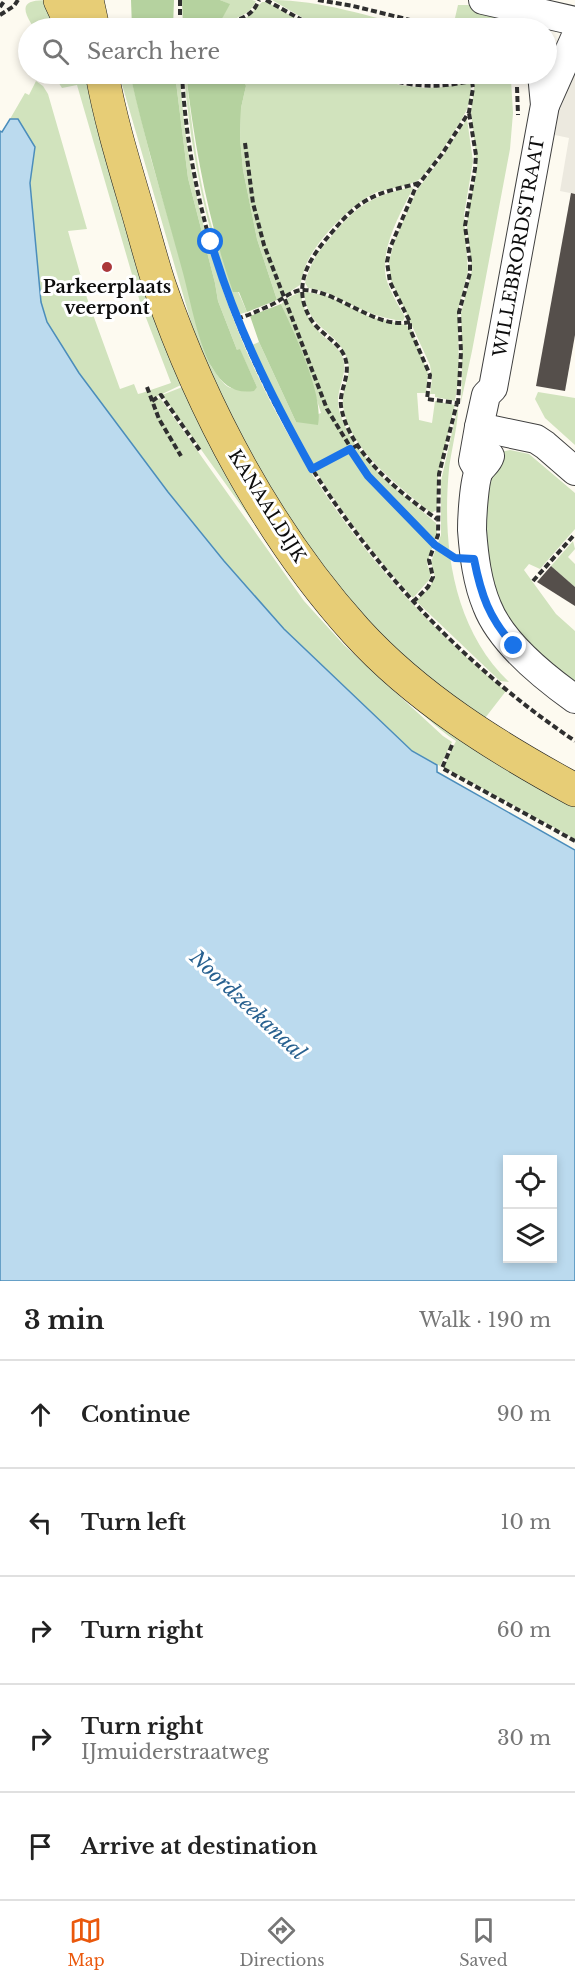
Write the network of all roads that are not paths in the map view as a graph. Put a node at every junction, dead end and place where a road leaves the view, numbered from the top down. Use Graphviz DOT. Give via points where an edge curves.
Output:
graph roads {
  1 [pos="60,0"];
  2 [pos="87,0"];
  3 [pos="483,0"];
  4 [pos="545,14"];
  5 [pos="68,18"];
  6 [pos="91,18"];
  7 [pos="575,21"];
  8 [pos="575,38"];
  9 [pos="557,78"];
  10 [pos="96,84"];
  11 [pos="104,84"];
  12 [pos="534,84"];
  13 [pos="554,84"];
  14 [pos="545,105"];
  15 [pos="110,114"];
  16 [pos="480,421"];
  17 [pos="575,470"];
  18 [pos="575,699"];
  19 [pos="575,790"];
  1 -- 5 [label="main road"];
  2 -- 6 [label="main road"];
  3 -- 4 [label="street"];
  4 -- 7 [label="street"];
  8 -- 9 [label="street, WILLEBRORDSTRAAT"];
  10 -- 15 [label="main road, KANAALDIJK"];
  11 -- 15 [label="main road, KANAALDIJK"];
  12 -- 14 [label="street, WILLEBRORDSTRAAT"];
  13 -- 14 [label="street, WILLEBRORDSTRAAT"];
  14 -- 16 [label="street, WILLEBRORDSTRAAT" via="493,388 500,398"];
  15 -- 19 [label="main road, KANAALDIJK" via="160,287 193,371 246,478 295,553 356,631 417,688 455,717"];
  16 -- 17 [label="street" via="536,439"];
  16 -- 18 [label="street, WILLEBRORDSTRAAT" via="488,462 479,471 471,516 474,559 487,609 526,659"];
}
